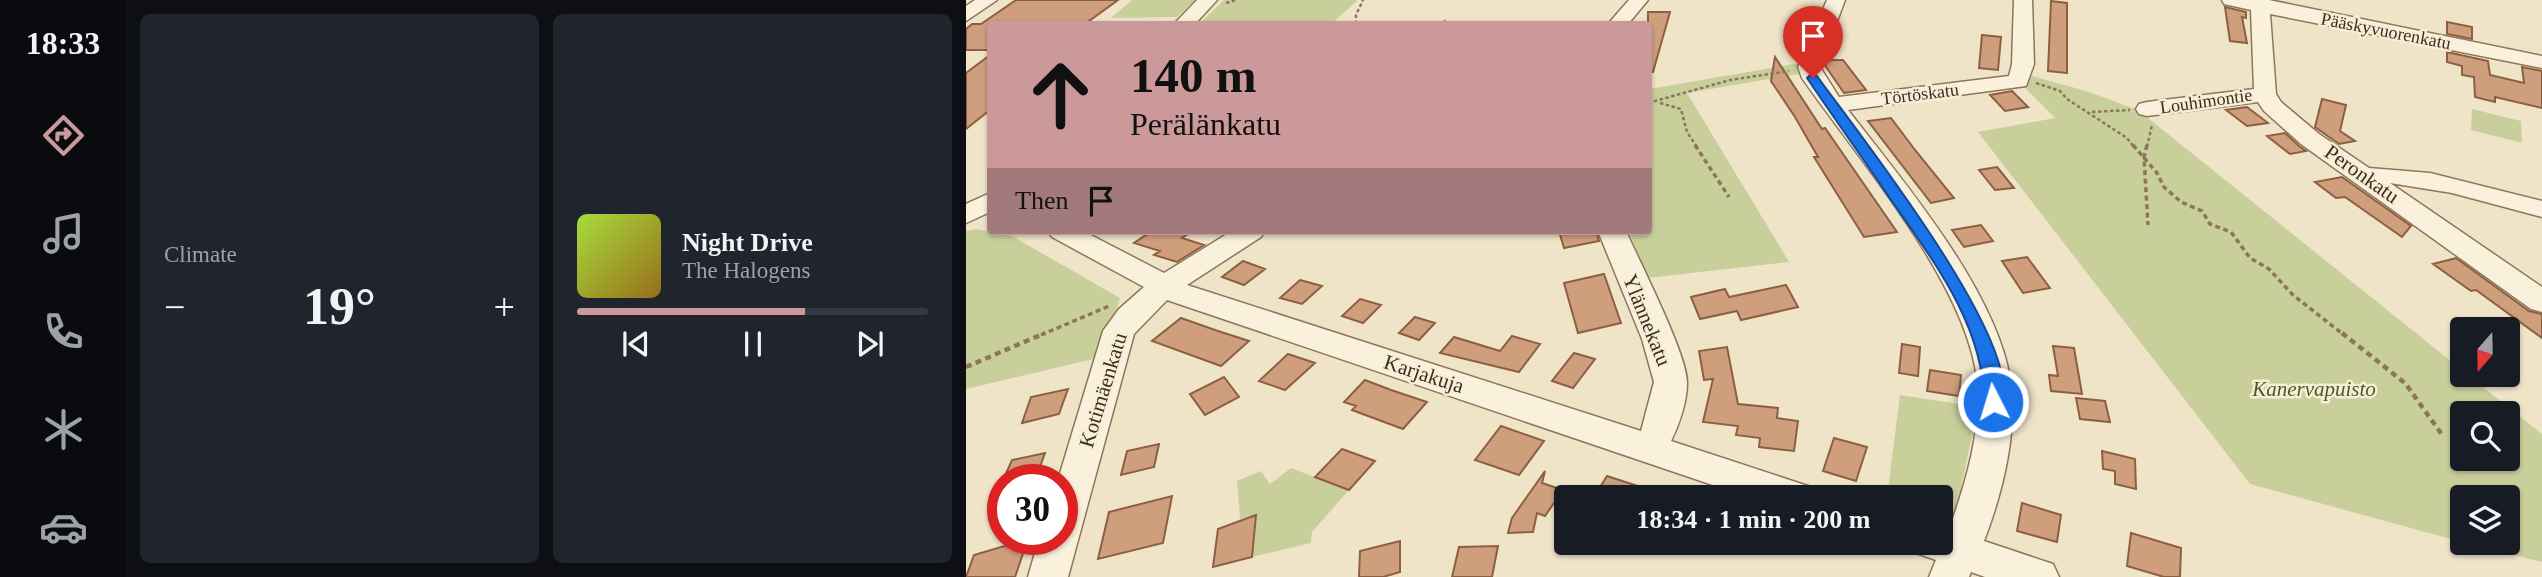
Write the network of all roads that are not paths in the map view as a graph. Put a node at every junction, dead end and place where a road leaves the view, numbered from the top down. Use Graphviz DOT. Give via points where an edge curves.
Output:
graph roads {
  1 [pos="1208,0"];
  2 [pos="1639,0"];
  3 [pos="1836,0"];
  4 [pos="2023,0"];
  5 [pos="2231,0"];
  6 [pos="2260,3"];
  7 [pos="1187,21"];
  8 [pos="1621,21"];
  9 [pos="2542,62"];
  10 [pos="2265,94"];
  11 [pos="1832,105"];
  12 [pos="2154,108"];
  13 [pos="2365,176"];
  14 [pos="987,203"];
  15 [pos="2542,209"];
  16 [pos="966,215"];
  17 [pos="987,216"];
  18 [pos="966,224"];
  19 [pos="1069,235"];
  20 [pos="1245,235"];
  21 [pos="1614,235"];
  22 [pos="1164,288"];
  23 [pos="2542,302"];
  24 [pos="1649,449"];
  25 [pos="1078,473"];
  26 [pos="1758,485"];
  27 [pos="1054,555"];
  28 [pos="1948,557"];
  29 [pos="1048,577"];
  30 [pos="2039,577"];
  1 -- 7 [label="street"];
  2 -- 8 [label="street"];
  3 -- 11 [label="street" via="1810,70"];
  4 -- 11 [label="street, Törtöskatu" via="2015,80"];
  5 -- 6 [label="street, Pääskyvuorenkatu"];
  6 -- 9 [label="street, Pääskyvuorenkatu"];
  6 -- 10 [label="street"];
  10 -- 12 [label="street, Louhimontie"];
  10 -- 13 [label="street, Peronkatu" via="2291,123"];
  11 -- 28 [label="street" via="1943,262 1978,328 1993,376 1987,470"];
  13 -- 15 [label="street" via="2407,178"];
  13 -- 23 [label="street, Peronkatu"];
  14 -- 16 [label="street"];
  17 -- 18 [label="street"];
  19 -- 22 [label="street, Karjakuja"];
  20 -- 22 [label="street, Kotimäenkatu"];
  21 -- 24 [label="street, Ylännekatu" via="1658,339 1671,382 1660,429"];
  22 -- 24 [label="street, Karjakuja"];
  22 -- 25 [label="street, Kotimäenkatu" via="1128,317 1119,331"];
  24 -- 26 [label="street, Karjakuja"];
  27 -- 29 [label="street"];
  28 -- 30 [label="street"];
}
